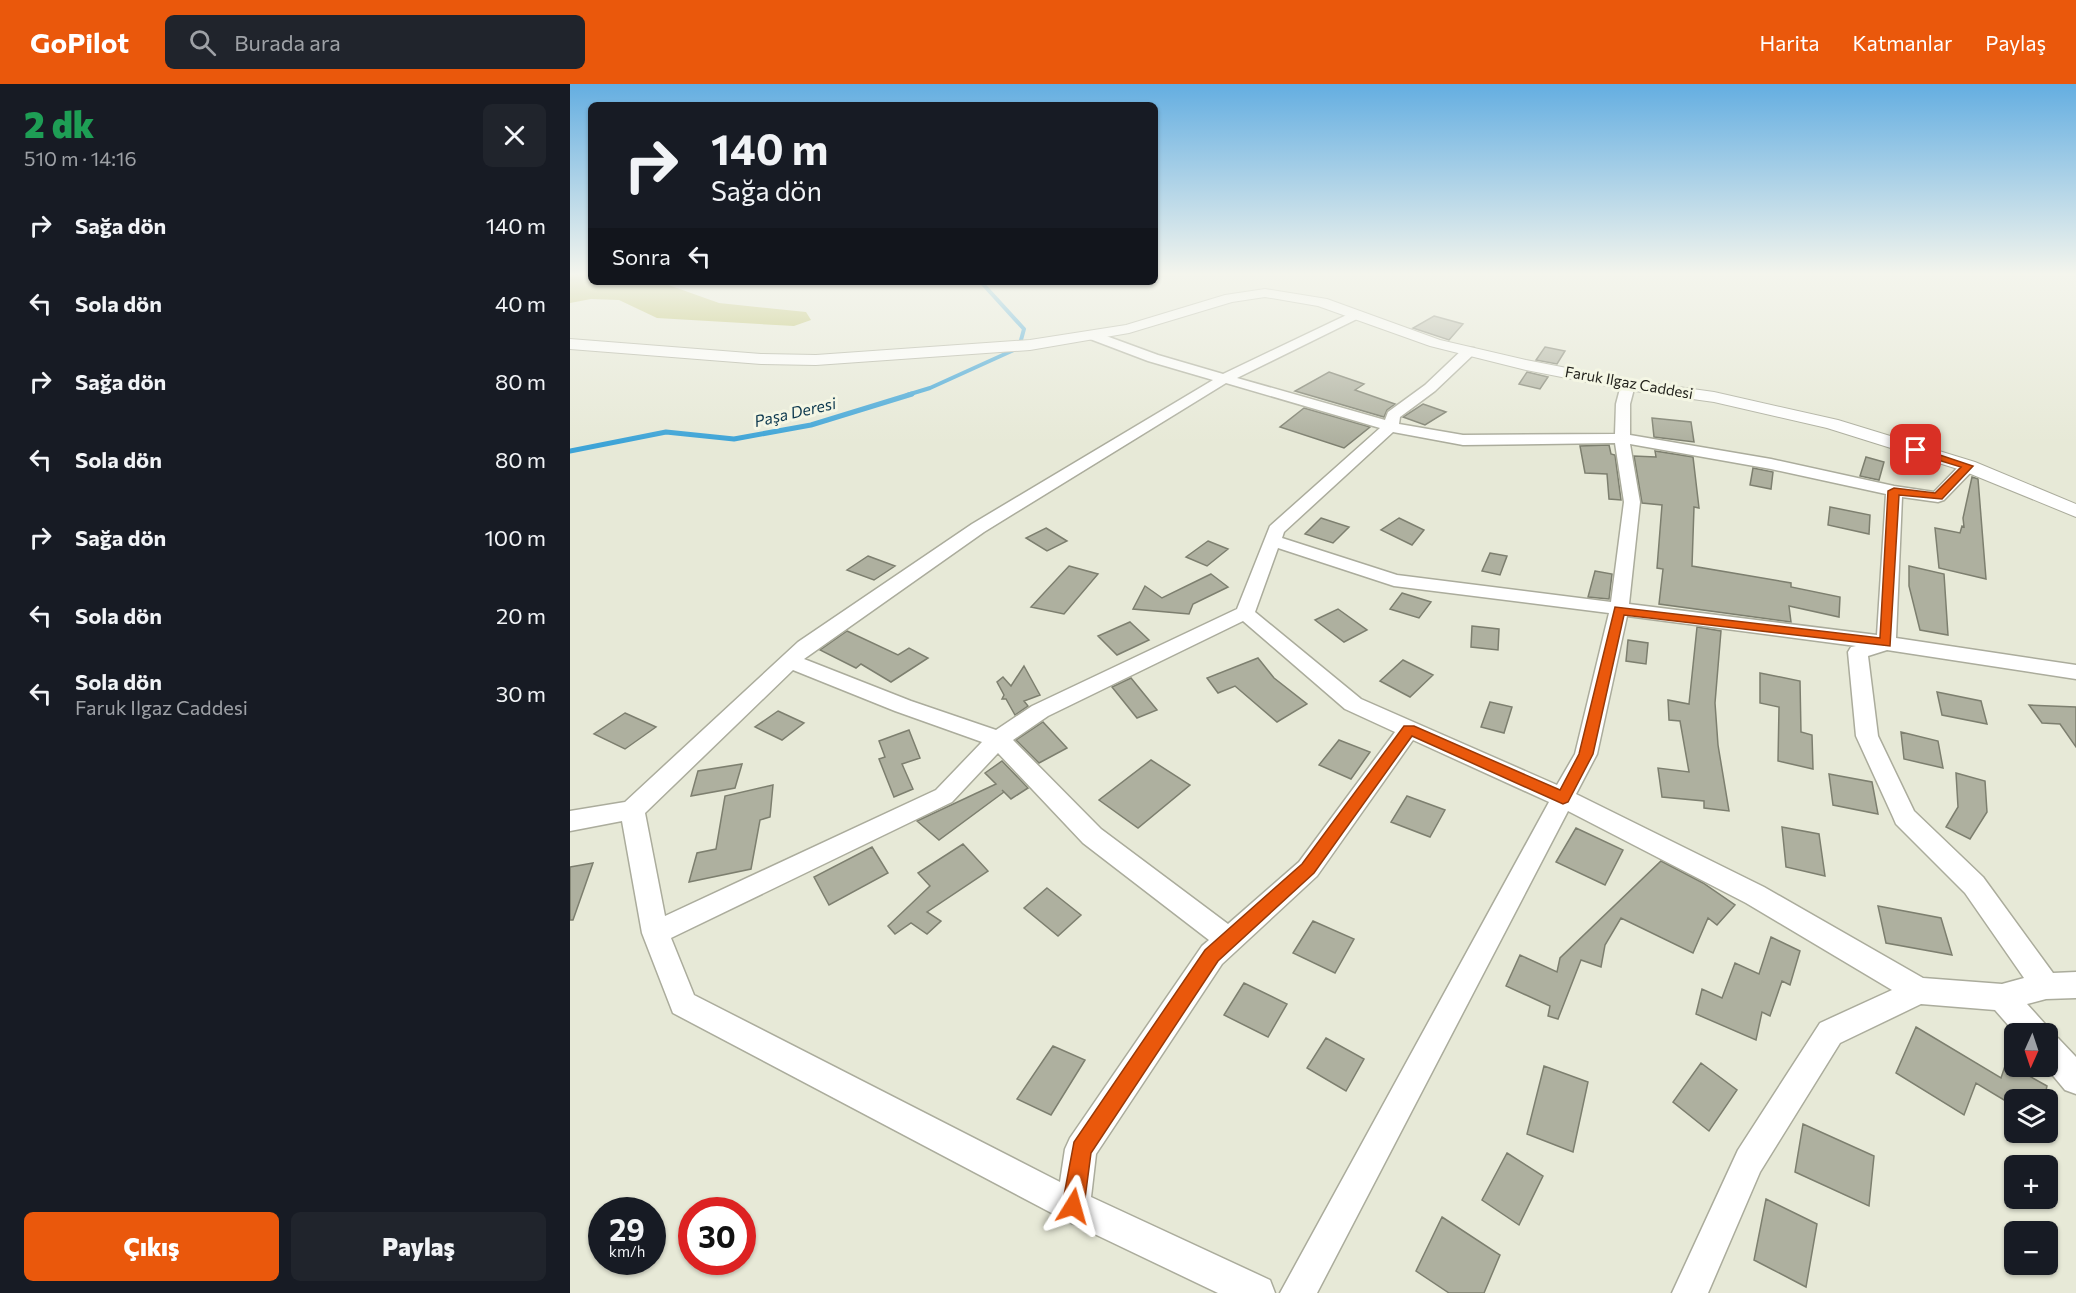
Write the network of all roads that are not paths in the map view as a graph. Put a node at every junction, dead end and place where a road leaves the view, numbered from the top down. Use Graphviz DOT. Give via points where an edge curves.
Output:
graph roads {
  1 [pos="1119,330"];
  2 [pos="1324,330"];
  3 [pos="1400,330"];
  4 [pos="1095,336"];
  5 [pos="570,344"];
  6 [pos="1469,351"];
  7 [pos="1224,379"];
  8 [pos="1628,386"];
  9 [pos="1391,426"];
  10 [pos="1622,438"];
  11 [pos="1968,466"];
  12 [pos="1894,491"];
  13 [pos="2076,511"];
  14 [pos="1272,540"];
  15 [pos="1619,610"];
  16 [pos="1245,613"];
  17 [pos="1886,643"];
  18 [pos="789,661"];
  19 [pos="2076,672"];
  20 [pos="1409,729"];
  21 [pos="999,739"];
  22 [pos="1563,798"];
  23 [pos="632,810"];
  24 [pos="570,821"];
  25 [pos="655,933"];
  26 [pos="1229,940"];
  27 [pos="2046,986"];
  28 [pos="2076,986"];
  29 [pos="1919,991"];
  30 [pos="2002,996"];
  31 [pos="2025,1023"];
  32 [pos="2058,1059"];
  33 [pos="2076,1079"];
  34 [pos="1073,1206"];
  35 [pos="1257,1293"];
  36 [pos="1298,1293"];
  37 [pos="1690,1293"];
  1 -- 4 [label="street, Faruk Ilgaz Caddesi"];
  2 -- 7 [label="street"];
  3 -- 6 [label="street, Faruk Ilgaz Caddesi"];
  4 -- 5 [label="street, Faruk Ilgaz Caddesi" via="1030,345 816,360"];
  4 -- 7 [label="street"];
  6 -- 8 [label="street, Faruk Ilgaz Caddesi"];
  6 -- 9 [label="street" via="1394,415"];
  7 -- 9 [label="street"];
  7 -- 18 [label="street" via="978,528"];
  8 -- 10 [label="street"];
  8 -- 11 [label="street, Faruk Ilgaz Caddesi" via="1714,398 1821,422"];
  9 -- 10 [label="street" via="1463,440"];
  9 -- 14 [label="street" via="1276,530"];
  10 -- 12 [label="street"];
  10 -- 15 [label="street" via="1632,502"];
  11 -- 12 [label="street" via="1938,497"];
  11 -- 13 [label="street, Faruk Ilgaz Caddesi"];
  12 -- 17 [label="street"];
  14 -- 15 [label="street" via="1394,580"];
  14 -- 16 [label="street"];
  15 -- 17 [label="street"];
  15 -- 22 [label="street" via="1586,754"];
  16 -- 20 [label="street" via="1353,704"];
  16 -- 21 [label="street" via="1040,711"];
  17 -- 19 [label="street"];
  17 -- 27 [label="street" via="1858,652 1867,736 1905,817 1974,885"];
  18 -- 21 [label="street"];
  18 -- 23 [label="street"];
  20 -- 22 [label="street"];
  20 -- 26 [label="street" via="1308,869"];
  21 -- 25 [label="street" via="944,796"];
  21 -- 26 [label="street" via="1092,836"];
  22 -- 29 [label="street" via="1755,895"];
  22 -- 36 [label="street"];
  23 -- 24 [label="street"];
  23 -- 25 [label="street"];
  25 -- 34 [label="street" via="682,1004"];
  26 -- 34 [label="street" via="1212,955 1081,1149"];
  27 -- 28 [label="street"];
  27 -- 30 [label="street"];
  29 -- 30 [label="street"];
  29 -- 37 [label="street" via="1830,1033 1749,1161"];
  30 -- 31 [label="street"];
  32 -- 33 [label="street"];
  34 -- 35 [label="street"];
}
